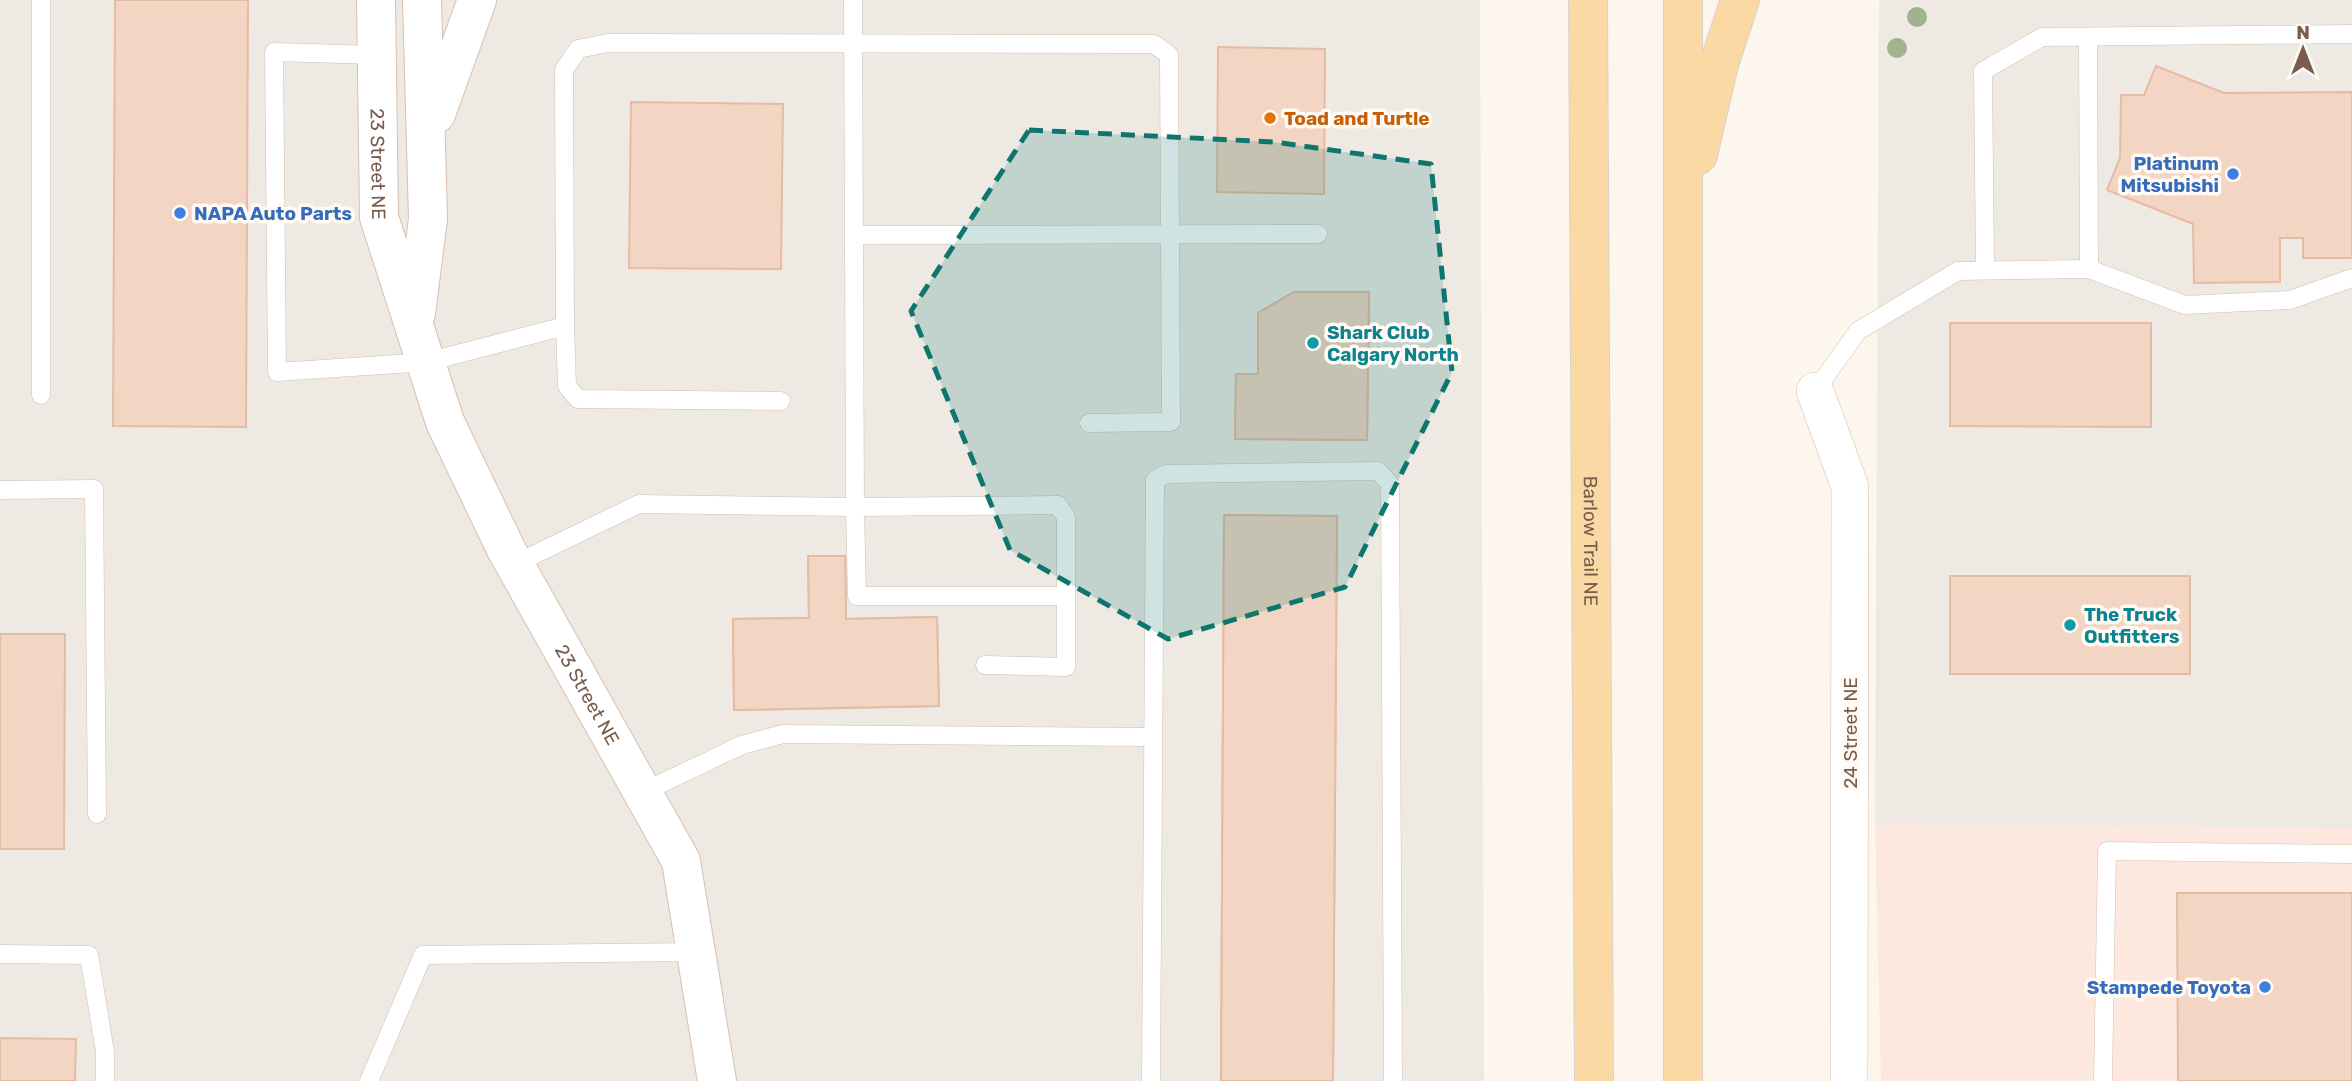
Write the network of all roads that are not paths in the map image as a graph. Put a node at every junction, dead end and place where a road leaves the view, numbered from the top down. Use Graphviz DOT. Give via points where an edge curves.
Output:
graph roads {
  1 [pos="41,0"];
  2 [pos="376,0"];
  3 [pos="422,0"];
  4 [pos="477,0"];
  5 [pos="853,0"];
  6 [pos="1683,0"];
  7 [pos="1740,0"];
  8 [pos="1582,11"];
  9 [pos="2352,34"];
  10 [pos="2088,37"];
  11 [pos="853,46"];
  12 [pos="377,55"];
  13 [pos="427,139"];
  14 [pos="1684,219"];
  15 [pos="1318,233"];
  16 [pos="856,235"];
  17 [pos="1170,235"];
  18 [pos="1984,269"];
  19 [pos="2089,269"];
  20 [pos="2352,278"];
  21 [pos="415,322"];
  22 [pos="565,326"];
  23 [pos="427,362"];
  24 [pos="1815,391"];
  25 [pos="41,395"];
  26 [pos="781,401"];
  27 [pos="1089,423"];
  28 [pos="0,490"];
  29 [pos="855,507"];
  30 [pos="515,564"];
  31 [pos="1066,596"];
  32 [pos="985,666"];
  33 [pos="1153,737"];
  34 [pos="643,792"];
  35 [pos="97,814"];
  36 [pos="2352,854"];
  37 [pos="696,952"];
  38 [pos="0,954"];
  39 [pos="105,1081"];
  40 [pos="369,1081"];
  41 [pos="717,1081"];
  42 [pos="1151,1081"];
  43 [pos="1393,1081"];
  44 [pos="1594,1081"];
  45 [pos="1683,1081"];
  46 [pos="1849,1081"];
  47 [pos="2103,1081"];
  1 -- 25 [label="lane"];
  2 -- 12 [label="street, 23 Street NE"];
  3 -- 13 [label="street, 23 Street NE"];
  4 -- 13 [label="street"];
  5 -- 11 [label="lane"];
  6 -- 14 [label="main road"];
  7 -- 14 [label="main road" via="1719,64"];
  8 -- 44 [label="main road, Barlow Trail NE"];
  9 -- 10 [label="lane"];
  10 -- 18 [label="lane" via="2042,37 1983,71"];
  10 -- 19 [label="lane"];
  11 -- 16 [label="lane"];
  11 -- 17 [label="lane" via="1154,44 1169,55"];
  11 -- 22 [label="lane" via="608,43 578,49 564,69"];
  12 -- 21 [label="street, 23 Street NE" via="379,217"];
  12 -- 23 [label="lane" via="274,52 277,372"];
  13 -- 21 [label="street, 23 Street NE" via="428,219"];
  14 -- 45 [label="main road"];
  15 -- 17 [label="lane"];
  16 -- 17 [label="lane"];
  16 -- 29 [label="lane"];
  17 -- 27 [label="lane" via="1171,422"];
  18 -- 19 [label="lane"];
  18 -- 24 [label="lane" via="1958,271 1857,331"];
  19 -- 20 [label="lane" via="2185,305 2290,300"];
  21 -- 23 [label="street, 23 Street NE"];
  22 -- 23 [label="lane"];
  22 -- 26 [label="lane" via="566,386 578,399"];
  23 -- 30 [label="street, 23 Street NE" via="445,422"];
  24 -- 46 [label="street, 24 Street NE" via="1850,487"];
  28 -- 35 [label="lane" via="94,489"];
  29 -- 30 [label="lane" via="639,504"];
  29 -- 31 [label="lane" via="1058,505 1066,517"];
  29 -- 31 [label="lane" via="857,596"];
  30 -- 34 [label="street, 23 Street NE"];
  31 -- 32 [label="lane" via="1066,667"];
  33 -- 34 [label="lane" via="783,734 742,745"];
  33 -- 42 [label="lane"];
  33 -- 43 [label="lane" via="1155,480 1166,474 1378,471 1390,484"];
  34 -- 37 [label="street, 23 Street NE" via="681,861"];
  36 -- 47 [label="lane" via="2107,851"];
  37 -- 40 [label="lane" via="423,955"];
  37 -- 41 [label="street, 23 Street NE"];
  38 -- 39 [label="lane" via="89,955 105,1052"];
}
